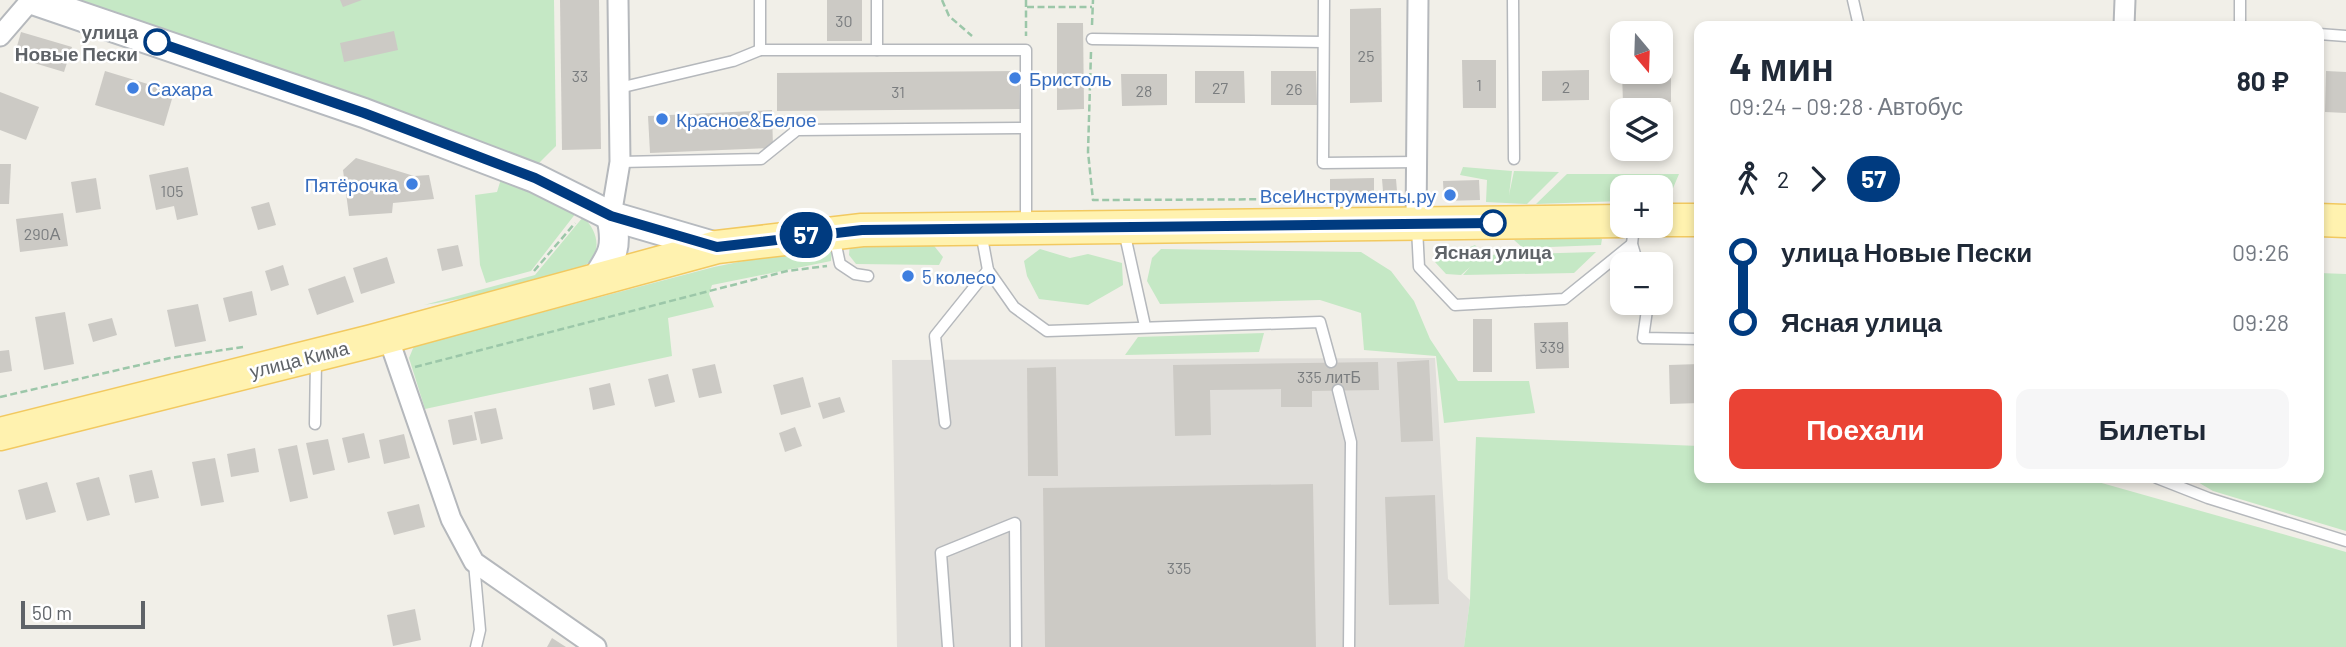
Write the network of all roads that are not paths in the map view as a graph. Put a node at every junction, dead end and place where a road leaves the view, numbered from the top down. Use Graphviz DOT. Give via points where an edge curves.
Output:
graph roads {
  1 [pos="32,0"];
  2 [pos="618,0"];
  3 [pos="760,0"];
  4 [pos="877,0"];
  5 [pos="1324,0"];
  6 [pos="1418,0"];
  7 [pos="1513,0"];
  8 [pos="1853,0"];
  9 [pos="2125,0"];
  10 [pos="2240,0"];
  11 [pos="1858,21"];
  12 [pos="2124,21"];
  13 [pos="2240,21"];
  14 [pos="2324,34"];
  15 [pos="0,36"];
  16 [pos="2346,36"];
  17 [pos="1092,39"];
  18 [pos="1323,42"];
  19 [pos="760,50"];
  20 [pos="877,50"];
  21 [pos="619,88"];
  22 [pos="1025,128"];
  23 [pos="1514,159"];
  24 [pos="620,162"];
  25 [pos="1419,162"];
  26 [pos="600,210"];
  27 [pos="2324,220"];
  28 [pos="2346,221"];
  29 [pos="1416,224"];
  30 [pos="1026,226"];
  31 [pos="1124,226"];
  32 [pos="981,228"];
  33 [pos="1610,231"];
  34 [pos="833,232"];
  35 [pos="1621,238"];
  36 [pos="717,247"];
  37 [pos="988,270"];
  38 [pos="868,275"];
  39 [pos="596,280"];
  40 [pos="1646,315"];
  41 [pos="1145,326"];
  42 [pos="388,337"];
  43 [pos="1694,339"];
  44 [pos="316,355"];
  45 [pos="1331,362"];
  46 [pos="1338,390"];
  47 [pos="945,423"];
  48 [pos="315,424"];
  49 [pos="0,434"];
  50 [pos="2170,483"];
  51 [pos="2346,541"];
  52 [pos="474,562"];
  53 [pos="476,647"];
  54 [pos="596,647"];
  55 [pos="948,647"];
  56 [pos="1016,647"];
  57 [pos="1349,647"];
  1 -- 15 [label="street"];
  1 -- 26 [label="main road" via="364,113 535,178"];
  2 -- 21 [label="street"];
  3 -- 19 [label="lane"];
  4 -- 20 [label="lane"];
  5 -- 18 [label="lane"];
  6 -- 25 [label="street"];
  7 -- 23 [label="lane"];
  8 -- 11 [label="lane"];
  9 -- 12 [label="street"];
  10 -- 13 [label="lane"];
  14 -- 16 [label="lane"];
  17 -- 18 [label="lane"];
  18 -- 25 [label="lane" via="1323,163"];
  19 -- 20 [label="lane"];
  19 -- 21 [label="lane" via="733,61"];
  20 -- 22 [label="lane" via="1026,50"];
  21 -- 24 [label="street"];
  22 -- 24 [label="lane" via="797,131 761,159"];
  22 -- 30 [label="lane"];
  24 -- 26 [label="street"];
  25 -- 29 [label="street"];
  26 -- 36 [label="main road"];
  26 -- 39 [label="main road" via="615,244"];
  27 -- 28 [label="main road"];
  29 -- 31 [label="main road"];
  29 -- 33 [label="main road"];
  29 -- 35 [label="lane" via="1419,267 1455,305 1564,299"];
  30 -- 31 [label="main road"];
  30 -- 32 [label="main road"];
  31 -- 41 [label="lane"];
  32 -- 34 [label="main road"];
  32 -- 37 [label="lane"];
  34 -- 36 [label="main road"];
  34 -- 38 [label="lane" via="840,264 855,274"];
  36 -- 39 [label="main road, улица Кима"];
  37 -- 41 [label="lane" via="1014,306 1047,331"];
  37 -- 47 [label="lane" via="935,336"];
  39 -- 42 [label="main road, улица Кима"];
  40 -- 43 [label="lane" via="1643,338"];
  41 -- 45 [label="lane" via="1320,321"];
  42 -- 44 [label="main road, улица Кима"];
  42 -- 52 [label="street" via="451,519"];
  44 -- 48 [label="lane"];
  44 -- 49 [label="main road, улица Кима"];
  46 -- 57 [label="lane" via="1351,442"];
  50 -- 51 [label="lane"];
  52 -- 53 [label="lane" via="480,630"];
  52 -- 54 [label="street"];
  55 -- 56 [label="lane" via="941,554 1015,523"];
}
